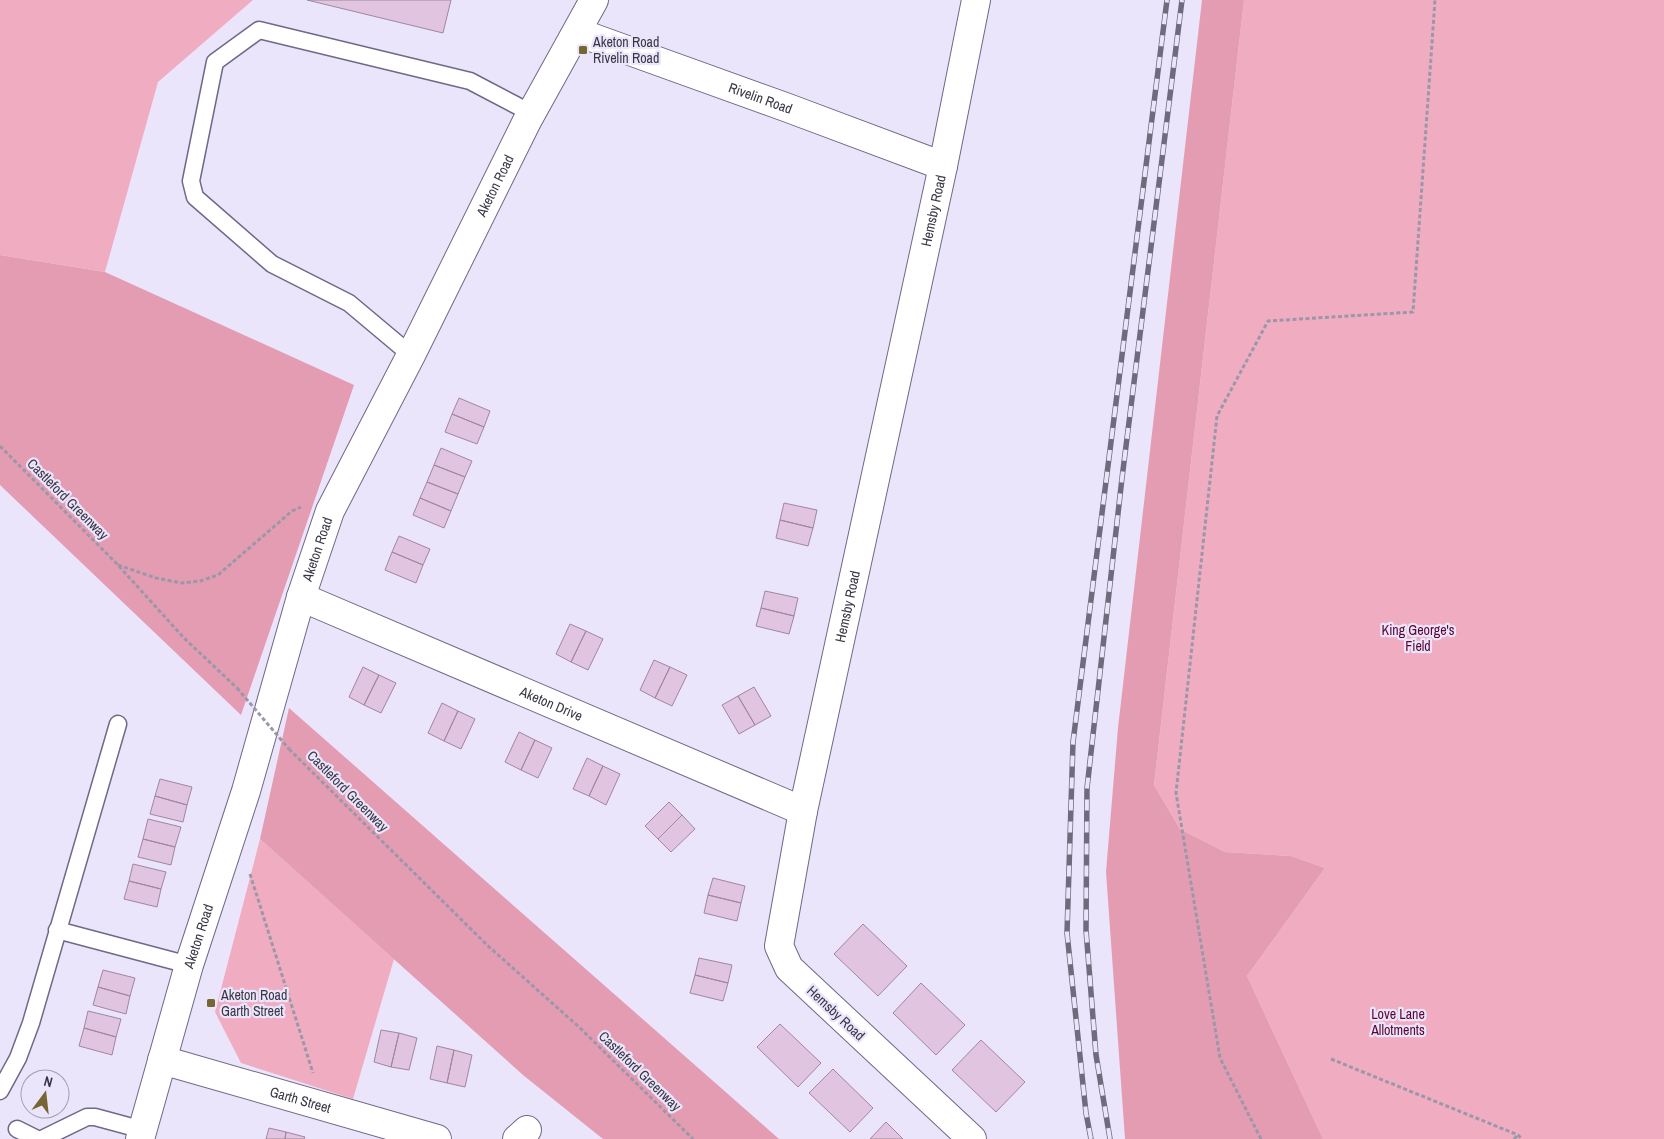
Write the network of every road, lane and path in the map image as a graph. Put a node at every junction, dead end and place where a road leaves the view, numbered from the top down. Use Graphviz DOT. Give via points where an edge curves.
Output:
graph roads {
  1 [pos="594,0"];
  2 [pos="976,0"];
  3 [pos="1434,0"];
  4 [pos="577,32"];
  5 [pos="531,112"];
  6 [pos="943,166"];
  7 [pos="410,354"];
  8 [pos="0,446"];
  9 [pos="330,511"];
  10 [pos="117,564"];
  11 [pos="301,598"];
  12 [pos="118,724"];
  13 [pos="803,811"];
  14 [pos="249,873"];
  15 [pos="57,930"];
  16 [pos="189,965"];
  17 [pos="1331,1058"];
  18 [pos="162,1060"];
  19 [pos="0,1091"];
  20 [pos="323,1106"];
  21 [pos="17,1129"];
  22 [pos="141,1135"];
  23 [pos="1518,1135"];
  24 [pos="37,1139"];
  25 [pos="42,1139"];
  26 [pos="437,1139"];
  27 [pos="693,1139"];
  28 [pos="972,1139"];
  29 [pos="1261,1139"];
  30 [pos="1514,1139"];
  31 [pos="1522,1139"];
  1 -- 4 [label="street, Aketon Road"];
  2 -- 6 [label="street, Hemsby Road"];
  3 -- 29 [label="path" via="1413,312 1268,321 1217,416 1176,794 1220,1058"];
  4 -- 5 [label="street, Aketon Road"];
  4 -- 6 [label="street, Rivelin Road"];
  5 -- 7 [label="street, Aketon Road"];
  5 -- 7 [label="lane" via="470,81 259,30 215,62 192,181 195,197 272,264 350,303"];
  6 -- 13 [label="street, Hemsby Road"];
  7 -- 9 [label="street, Aketon Road"];
  8 -- 10 [label="path, Castleford Greenway"];
  9 -- 10 [label="path" via="302,506 292,511 218,575 200,581 182,583 156,578"];
  9 -- 11 [label="street, Aketon Road"];
  10 -- 27 [label="path, Castleford Greenway, bridge" via="184,638 237,688 289,749 487,945 579,1027"];
  11 -- 13 [label="street, Aketon Drive"];
  11 -- 16 [label="street, Aketon Road" via="246,791"];
  12 -- 15 [label="lane"];
  13 -- 28 [label="street, Hemsby Road" via="780,946 789,968"];
  14 -- 20 [label="path"];
  15 -- 16 [label="lane"];
  15 -- 19 [label="lane" via="31,1023 18,1058"];
  16 -- 18 [label="street, Aketon Road"];
  17 -- 23 [label="path"];
  18 -- 20 [label="street, Garth Street"];
  18 -- 22 [label="street, Aketon Road"];
  20 -- 26 [label="street, Garth Street"];
  21 -- 24 [label="lane"];
  22 -- 25 [label="lane" via="95,1117 87,1117"];
  23 -- 30 [label="path"];
  23 -- 31 [label="path"];
}
